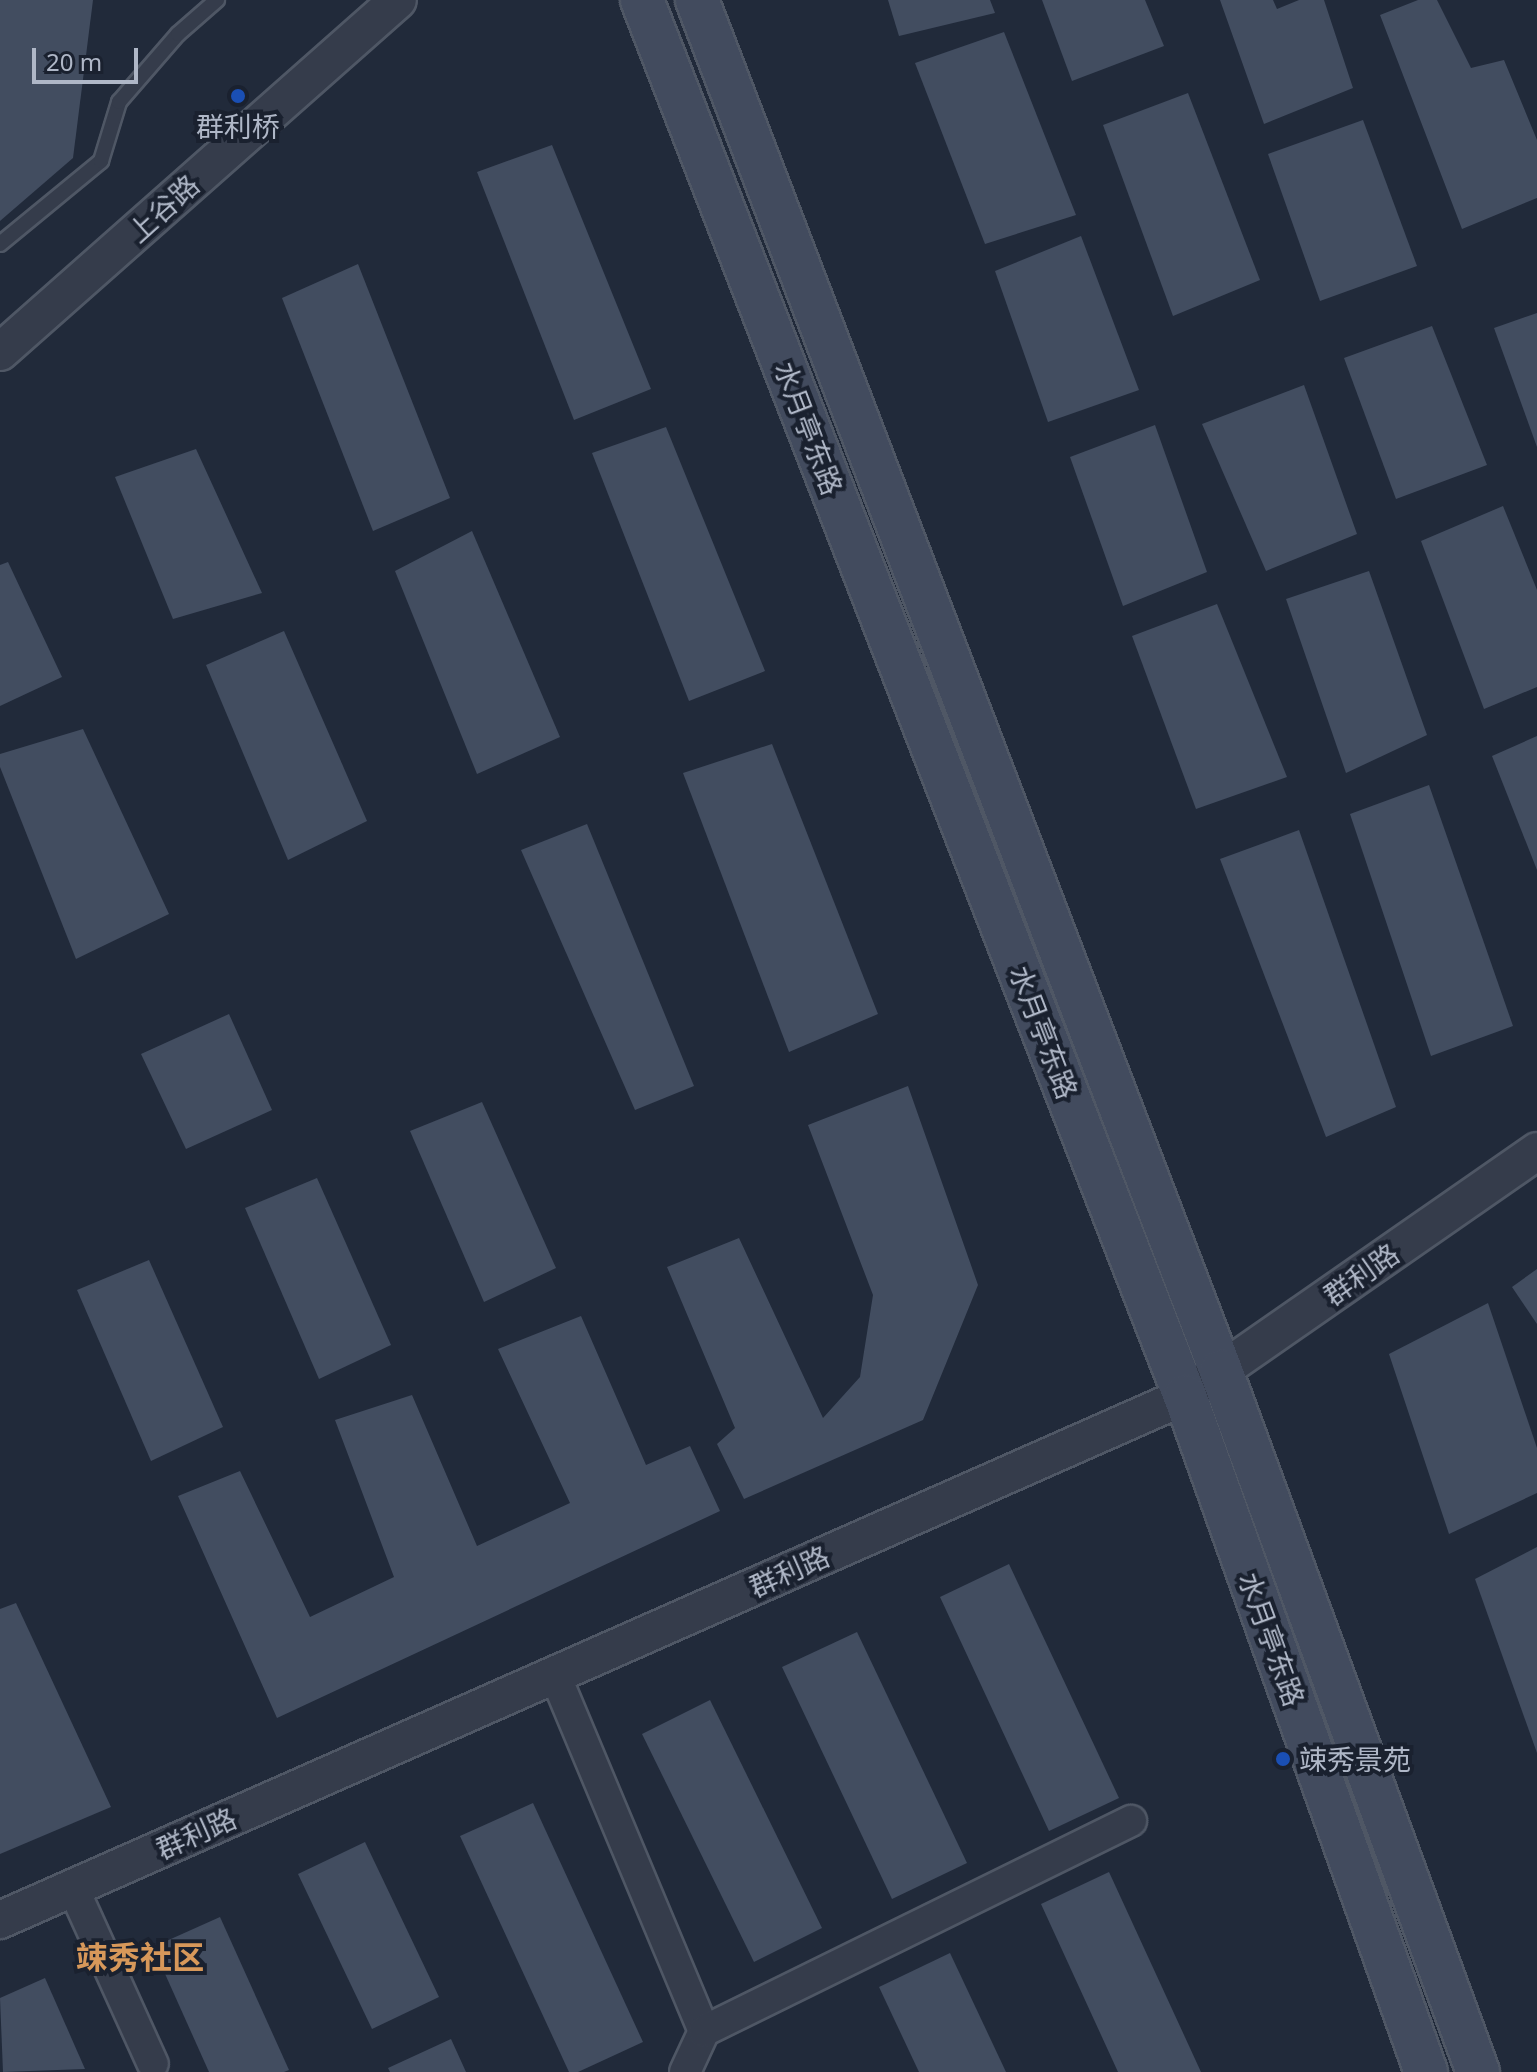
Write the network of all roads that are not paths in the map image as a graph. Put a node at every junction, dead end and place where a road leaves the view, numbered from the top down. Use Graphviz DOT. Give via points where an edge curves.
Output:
graph roads {
  1 [pos="217,0"];
  2 [pos="398,0"];
  3 [pos="642,0"];
  4 [pos="697,0"];
  5 [pos="0,244"];
  6 [pos="0,352"];
  7 [pos="1537,1151"];
  8 [pos="1221,1371"];
  9 [pos="1185,1396"];
  10 [pos="555,1675"];
  11 [pos="1131,1821"];
  12 [pos="73,1888"];
  13 [pos="0,1920"];
  14 [pos="704,2031"];
  15 [pos="149,2069"];
  16 [pos="685,2072"];
  17 [pos="1426,2072"];
  18 [pos="1478,2072"];
  1 -- 5 [label="lane" via="178,34 119,102 101,161"];
  2 -- 6 [label="street, 上谷路"];
  3 -- 9 [label="main road, 水月亭东路"];
  4 -- 8 [label="main road, 水月亭东路"];
  7 -- 8 [label="street, 群利路"];
  8 -- 9 [label="street, 群利路"];
  8 -- 18 [label="main road, 水月亭东路"];
  9 -- 10 [label="street, 群利路"];
  9 -- 17 [label="main road, 水月亭东路"];
  10 -- 12 [label="street, 群利路"];
  10 -- 14 [label="street"];
  11 -- 14 [label="street"];
  12 -- 13 [label="street, 群利路"];
  12 -- 15 [label="street"];
  14 -- 16 [label="street"];
}
